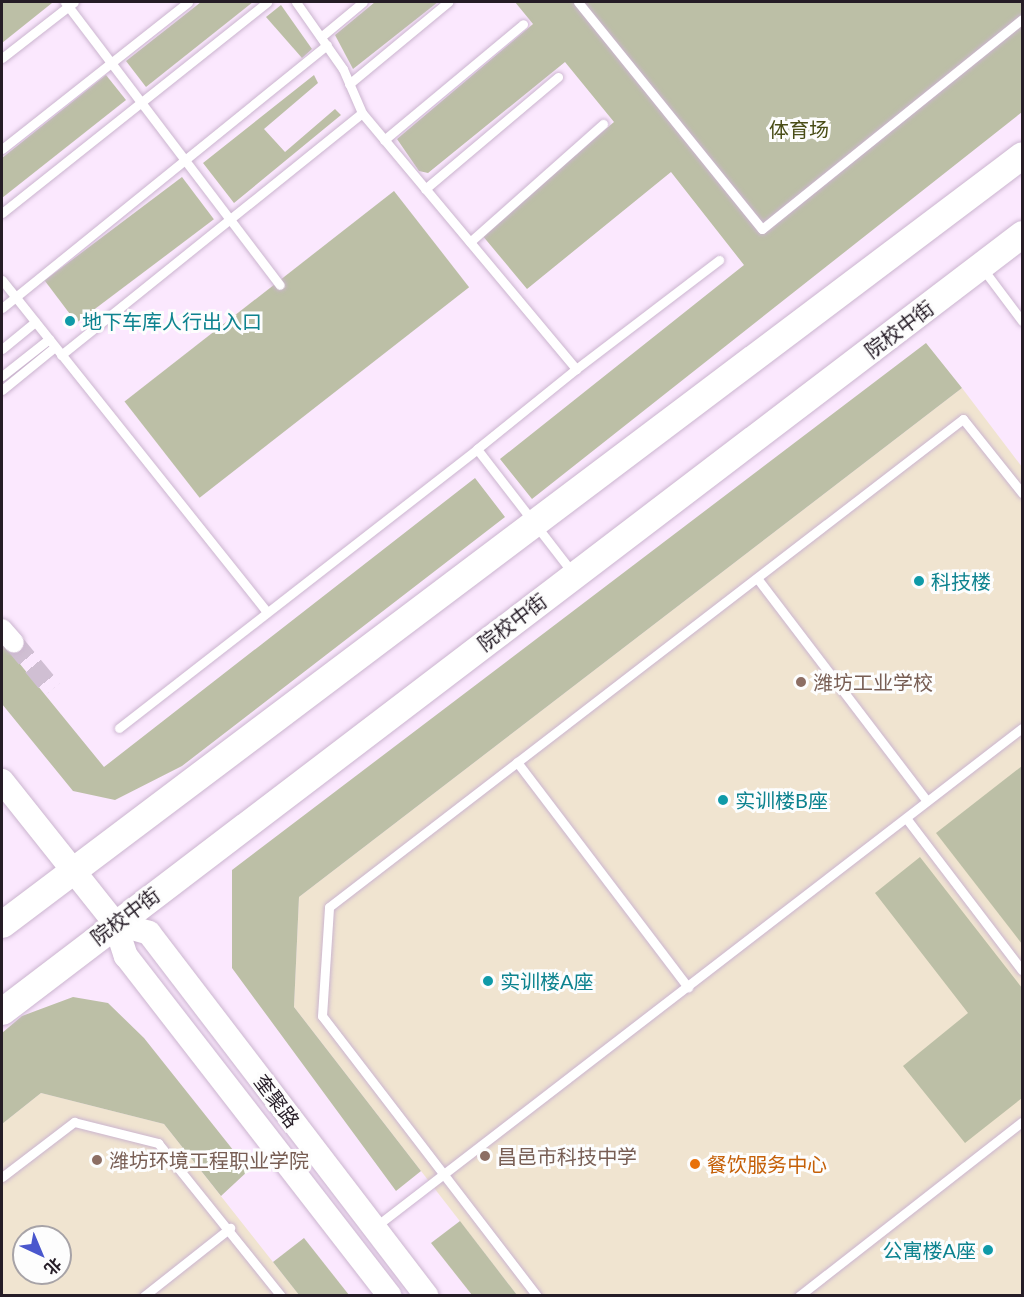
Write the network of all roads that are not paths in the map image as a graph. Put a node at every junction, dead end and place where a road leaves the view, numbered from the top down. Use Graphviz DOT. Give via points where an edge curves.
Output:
graph roads {
  1 [pos="188,2"];
  2 [pos="267,2"];
  3 [pos="296,2"];
  4 [pos="363,2"];
  5 [pos="448,2"];
  6 [pos="578,2"];
  7 [pos="69,3"];
  8 [pos="1023,19"];
  9 [pos="523,24"];
  10 [pos="321,36"];
  11 [pos="327,45"];
  12 [pos="2,58"];
  13 [pos="111,62"];
  14 [pos="558,77"];
  15 [pos="349,84"];
  16 [pos="140,100"];
  17 [pos="362,113"];
  18 [pos="603,124"];
  19 [pos="384,140"];
  20 [pos="2,149"];
  21 [pos="1023,155"];
  22 [pos="186,162"];
  23 [pos="425,189"];
  24 [pos="2,213"];
  25 [pos="231,221"];
  26 [pos="1023,234"];
  27 [pos="470,242"];
  28 [pos="719,260"];
  29 [pos="981,267"];
  30 [pos="2,280"];
  31 [pos="280,285"];
  32 [pos="15,297"];
  33 [pos="2,308"];
  34 [pos="1023,321"];
  35 [pos="35,322"];
  36 [pos="52,343"];
  37 [pos="2,348"];
  38 [pos="62,356"];
  39 [pos="576,369"];
  40 [pos="2,376"];
  41 [pos="2,390"];
  42 [pos="477,449"];
  43 [pos="1023,493"];
  44 [pos="534,523"];
  45 [pos="574,575"];
  46 [pos="757,579"];
  47 [pos="266,611"];
  48 [pos="119,728"];
  49 [pos="1023,728"];
  50 [pos="517,762"];
  51 [pos="2,781"];
  52 [pos="927,801"];
  53 [pos="906,818"];
  54 [pos="71,871"];
  55 [pos="115,923"];
  56 [pos="2,924"];
  57 [pos="1023,970"];
  58 [pos="688,987"];
  59 [pos="2,1011"];
  60 [pos="1023,1122"];
  61 [pos="445,1174"];
  62 [pos="2,1178"];
  63 [pos="230,1228"];
  64 [pos="374,1228"];
  65 [pos="144,1296"];
  66 [pos="281,1296"];
  67 [pos="390,1296"];
  68 [pos="427,1296"];
  69 [pos="537,1296"];
  70 [pos="799,1296"];
  1 -- 13 [label="lane"];
  2 -- 16 [label="lane"];
  3 -- 10 [label="lane"];
  4 -- 10 [label="lane"];
  5 -- 15 [label="lane"];
  6 -- 8 [label="lane" via="762,229"];
  7 -- 12 [label="lane"];
  7 -- 13 [label="lane"];
  9 -- 19 [label="lane"];
  10 -- 11 [label="lane"];
  11 -- 15 [label="lane"];
  11 -- 22 [label="lane"];
  13 -- 16 [label="lane"];
  13 -- 20 [label="lane"];
  14 -- 23 [label="lane"];
  15 -- 17 [label="lane"];
  16 -- 22 [label="lane"];
  16 -- 24 [label="lane"];
  17 -- 19 [label="lane"];
  17 -- 25 [label="lane"];
  18 -- 27 [label="lane"];
  19 -- 23 [label="lane"];
  21 -- 44 [label="main road"];
  22 -- 25 [label="lane"];
  22 -- 32 [label="lane"];
  23 -- 27 [label="lane"];
  25 -- 31 [label="lane"];
  25 -- 38 [label="lane"];
  26 -- 29 [label="main road, 院校中街"];
  27 -- 39 [label="lane"];
  28 -- 39 [label="lane"];
  29 -- 34 [label="lane"];
  29 -- 45 [label="main road, 院校中街"];
  30 -- 32 [label="lane"];
  32 -- 33 [label="lane"];
  32 -- 35 [label="lane"];
  35 -- 36 [label="lane"];
  35 -- 37 [label="lane"];
  36 -- 38 [label="lane"];
  36 -- 40 [label="lane"];
  36 -- 41 [label="lane"];
  38 -- 47 [label="lane"];
  39 -- 42 [label="lane"];
  42 -- 44 [label="lane"];
  42 -- 47 [label="lane"];
  43 -- 46 [label="lane" via="963,419"];
  44 -- 45 [label="lane"];
  44 -- 54 [label="main road"];
  45 -- 55 [label="main road, 院校中街"];
  46 -- 50 [label="lane"];
  46 -- 52 [label="lane"];
  47 -- 48 [label="lane"];
  49 -- 52 [label="lane"];
  50 -- 58 [label="lane"];
  50 -- 61 [label="lane" via="329,907 322,1016"];
  51 -- 54 [label="street, 奎聚路"];
  52 -- 53 [label="lane"];
  53 -- 57 [label="lane"];
  53 -- 58 [label="lane"];
  54 -- 55 [label="street, 奎聚路"];
  54 -- 56 [label="main road"];
  55 -- 59 [label="main road, 院校中街"];
  55 -- 64 [label="street, 奎聚路" via="149,933"];
  55 -- 67 [label="street, 奎聚路" via="126,956"];
  58 -- 61 [label="lane"];
  60 -- 70 [label="lane"];
  61 -- 64 [label="lane"];
  61 -- 69 [label="lane"];
  62 -- 63 [label="lane" via="74,1122 158,1143"];
  63 -- 65 [label="lane"];
  63 -- 66 [label="lane"];
  64 -- 68 [label="street, 奎聚路"];
}
